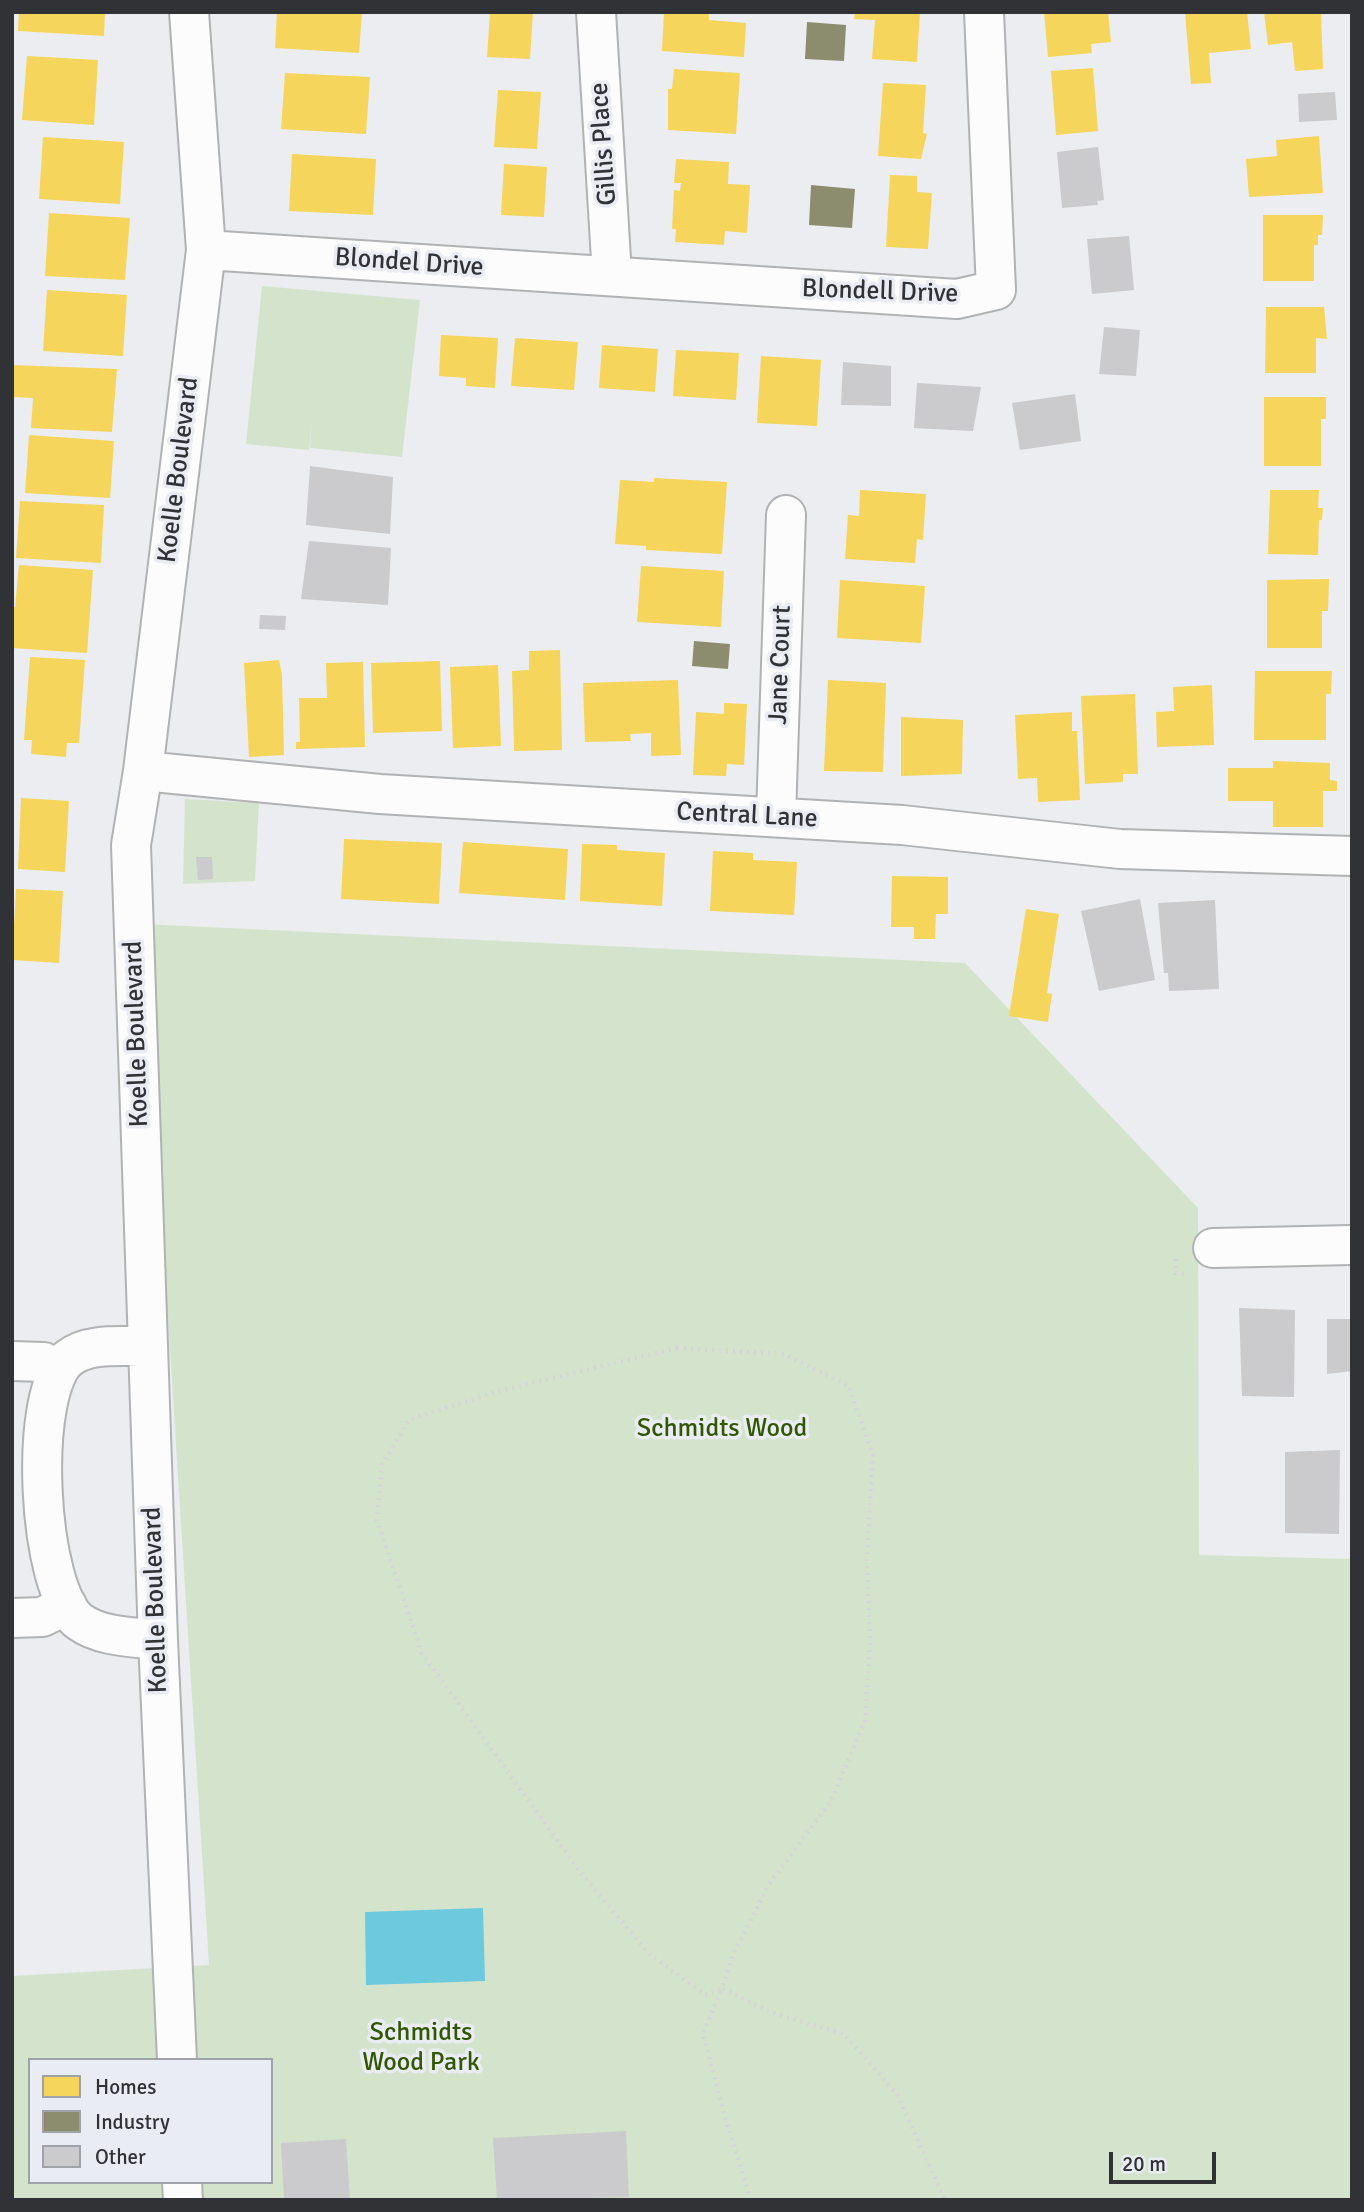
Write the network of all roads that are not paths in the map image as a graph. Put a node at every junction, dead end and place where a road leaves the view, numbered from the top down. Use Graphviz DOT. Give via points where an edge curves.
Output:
graph roads {
  1 [pos="189,12"];
  2 [pos="596,12"];
  3 [pos="984,12"];
  4 [pos="206,250"];
  5 [pos="612,276"];
  6 [pos="786,515"];
  7 [pos="143,771"];
  8 [pos="776,816"];
  9 [pos="1352,856"];
  10 [pos="1352,1245"];
  11 [pos="1213,1248"];
  12 [pos="147,1346"];
  13 [pos="12,1361"];
  14 [pos="58,1371"];
  15 [pos="67,1605"];
  16 [pos="12,1618"];
  17 [pos="158,1640"];
  18 [pos="177,2058"];
  1 -- 4 [label="street, Koelle Boulevard"];
  2 -- 5 [label="street, Gillis Place"];
  3 -- 5 [label="street, Blondell Drive" via="996,290 957,299"];
  4 -- 5 [label="street, Blondel Drive"];
  4 -- 7 [label="street, Koelle Boulevard"];
  6 -- 8 [label="street, Jane Court"];
  7 -- 8 [label="street, Central Lane" via="380,794"];
  7 -- 12 [label="street, Koelle Boulevard" via="131,845"];
  8 -- 9 [label="street, Central Lane" via="1120,849"];
  10 -- 11 [label="street"];
  12 -- 14 [label="street" via="88,1348 67,1358"];
  12 -- 17 [label="street, Koelle Boulevard"];
  13 -- 14 [label="street" via="44,1362"];
  14 -- 15 [label="street" via="51,1382 40,1486 61,1597"];
  15 -- 16 [label="street" via="42,1617"];
  15 -- 17 [label="street" via="79,1622 102,1631"];
  17 -- 18 [label="street, Koelle Boulevard"];
}
